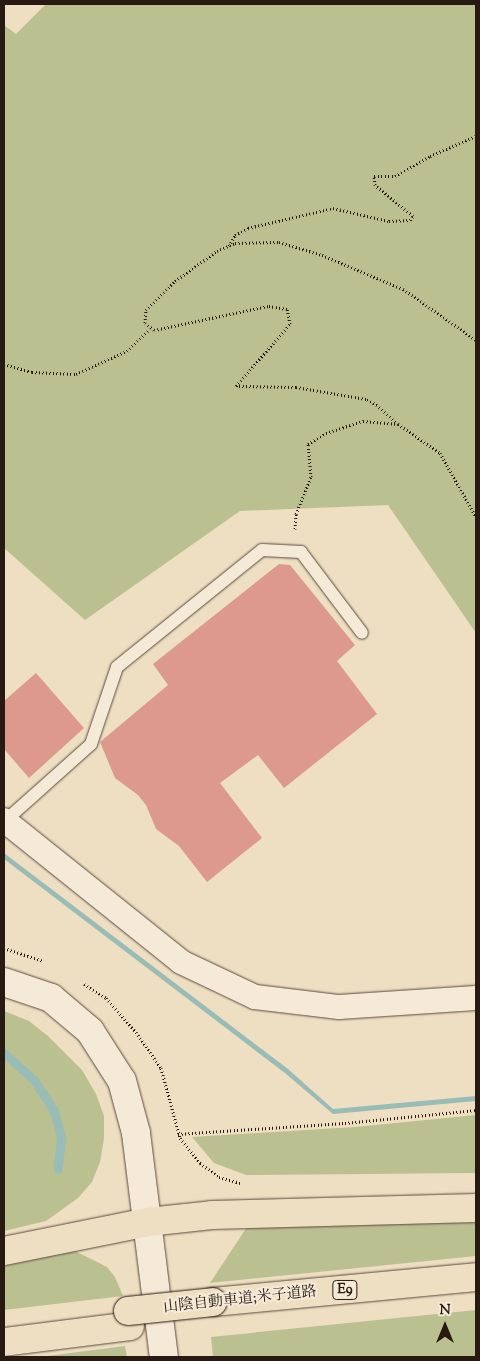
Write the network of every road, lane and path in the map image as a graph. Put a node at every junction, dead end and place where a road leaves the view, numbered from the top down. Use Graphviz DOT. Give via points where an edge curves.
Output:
graph roads {
  1 [pos="476,136"];
  2 [pos="228,246"];
  3 [pos="150,329"];
  4 [pos="476,340"];
  5 [pos="4,364"];
  6 [pos="398,424"];
  7 [pos="476,517"];
  8 [pos="292,552"];
  9 [pos="362,633"];
  10 [pos="4,821"];
  11 [pos="4,948"];
  12 [pos="46,963"];
  13 [pos="76,979"];
  14 [pos="4,982"];
  15 [pos="476,998"];
  16 [pos="476,1110"];
  17 [pos="178,1134"];
  18 [pos="246,1184"];
  19 [pos="476,1208"];
  20 [pos="148,1222"];
  21 [pos="4,1251"];
  22 [pos="476,1277"];
  23 [pos="476,1293"];
  24 [pos="214,1310"];
  25 [pos="129,1318"];
  26 [pos="4,1327"];
  27 [pos="4,1342"];
  28 [pos="164,1357"];
  1 -- 2 [label="path" via="395,176 374,176 374,184 413,216 410,220 389,221 333,208 248,228 235,235"];
  2 -- 3 [label="path" via="175,281 146,310 144,317"];
  2 -- 4 [label="path" via="279,242 322,255 403,289"];
  3 -- 5 [label="path" via="127,351 76,374 32,372"];
  3 -- 6 [label="path" via="268,306 286,308 290,324 236,386 296,386 366,400 378,405"];
  6 -- 7 [label="path" via="440,453"];
  6 -- 8 [label="path" via="363,421 326,432 308,444 311,477 296,514"];
  8 -- 9 [label="lane" via="301,552"];
  8 -- 10 [label="lane" via="262,550 117,666 91,744"];
  10 -- 15 [label="street" via="181,962 255,997 339,1007"];
  11 -- 12 [label="path"];
  13 -- 17 [label="path" via="106,998 136,1032 161,1068"];
  14 -- 20 [label="street" via="58,1003 90,1031 122,1081 136,1133"];
  16 -- 17 [label="path"];
  17 -- 18 [label="path" via="212,1173"];
  19 -- 20 [label="highway" via="280,1211"];
  20 -- 21 [label="highway"];
  20 -- 28 [label="street"];
  22 -- 24 [label="highway, 山陰自動車道;米子道路 / E9"];
  23 -- 24 [label="highway, 山陰自動車道;米子道路 / E9"];
  24 -- 25 [label="highway, 山陰自動車道;米子道路 / E9, bridge"];
  25 -- 26 [label="highway, 山陰自動車道;米子道路 / E9"];
  25 -- 27 [label="highway, 山陰自動車道;米子道路 / E9"];
}
